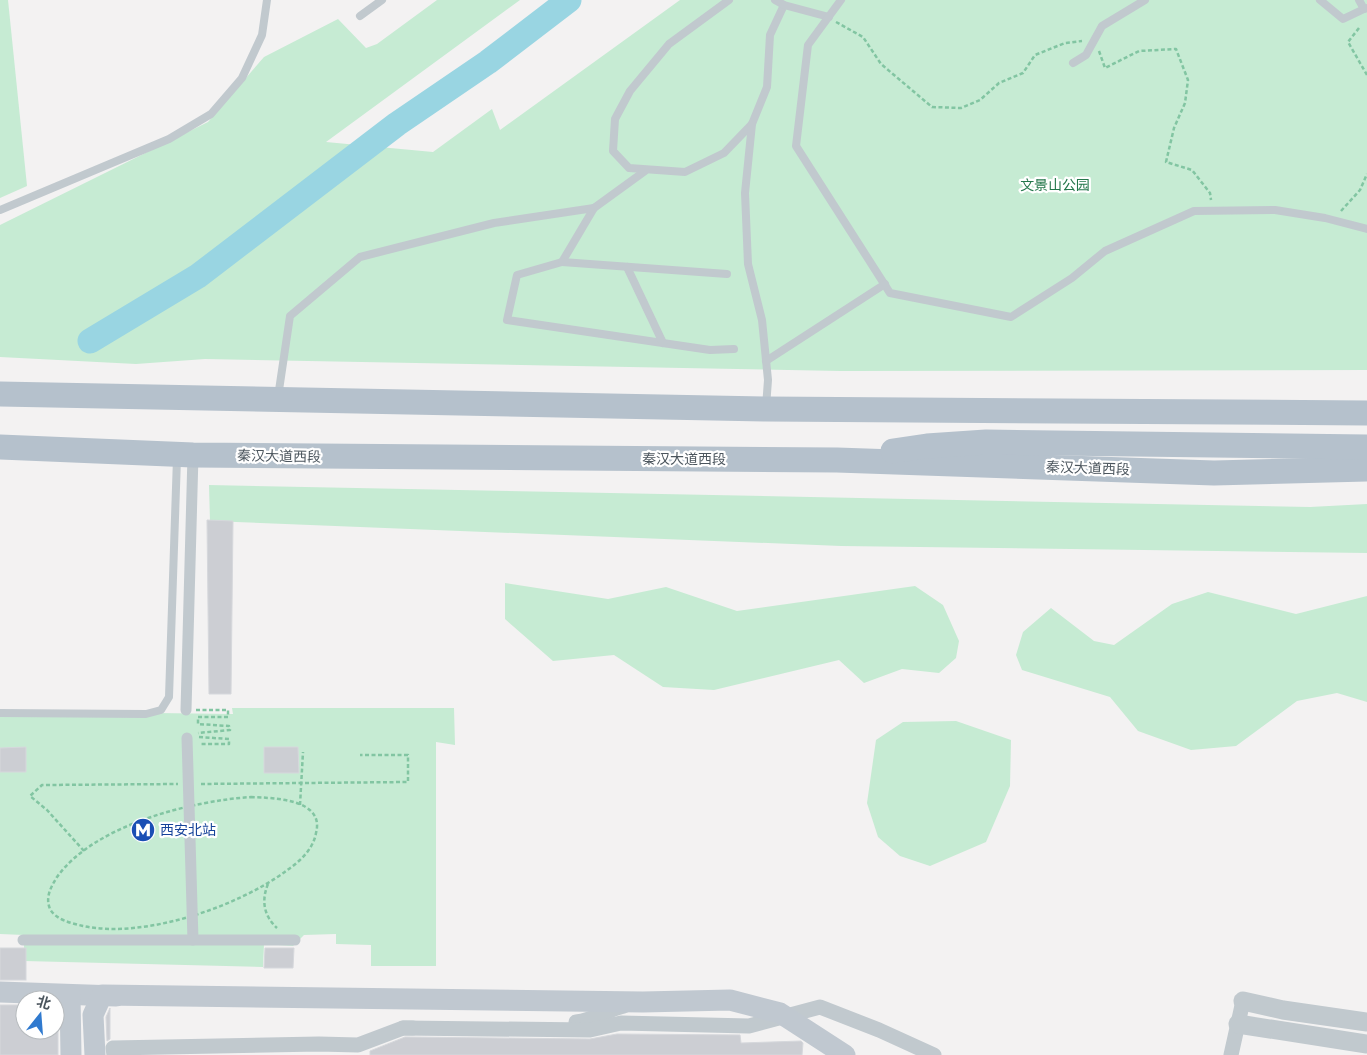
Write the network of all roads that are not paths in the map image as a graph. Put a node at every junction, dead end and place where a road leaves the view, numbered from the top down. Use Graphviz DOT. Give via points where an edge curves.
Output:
graph roads {
  1 [pos="267,0"];
  2 [pos="382,0"];
  3 [pos="728,0"];
  4 [pos="775,0"];
  5 [pos="841,0"];
  6 [pos="1145,0"];
  7 [pos="1320,0"];
  8 [pos="1359,0"];
  9 [pos="784,5"];
  10 [pos="1365,9"];
  11 [pos="360,16"];
  12 [pos="829,17"];
  13 [pos="1073,63"];
  14 [pos="752,124"];
  15 [pos="646,171"];
  16 [pos="594,208"];
  17 [pos="0,210"];
  18 [pos="1367,229"];
  19 [pos="562,262"];
  20 [pos="627,267"];
  21 [pos="727,274"];
  22 [pos="885,284"];
  23 [pos="663,343"];
  24 [pos="734,349"];
  25 [pos="766,361"];
  26 [pos="0,394"];
  27 [pos="278,400"];
  28 [pos="766,408"];
  29 [pos="1367,413"];
  30 [pos="0,447"];
  31 [pos="1367,447"];
  32 [pos="185,454"];
  33 [pos="838,460"];
  34 [pos="1367,469"];
  35 [pos="186,710"];
  36 [pos="0,713"];
  37 [pos="188,741"];
  38 [pos="23,940"];
  39 [pos="192,940"];
  40 [pos="294,940"];
  41 [pos="0,992"];
  42 [pos="70,995"];
  43 [pos="143,996"];
  44 [pos="1243,1001"];
  45 [pos="643,1002"];
  46 [pos="1367,1022"];
  47 [pos="1238,1024"];
  48 [pos="403,1028"];
  49 [pos="1367,1044"];
  50 [pos="358,1050"];
  51 [pos="71,1055"];
  52 [pos="95,1055"];
  53 [pos="114,1055"];
  54 [pos="846,1055"];
  55 [pos="934,1055"];
  56 [pos="1231,1055"];
  1 -- 17 [label="lane" via="262,35 242,78 210,114 169,139"];
  2 -- 11 [label="lane"];
  3 -- 15 [label="lane" via="669,44 630,91 615,119 613,152 629,168"];
  4 -- 9 [label="lane"];
  5 -- 12 [label="lane"];
  6 -- 13 [label="lane" via="1102,26 1086,55"];
  7 -- 10 [label="lane" via="1343,19"];
  8 -- 10 [label="lane"];
  9 -- 12 [label="lane"];
  9 -- 14 [label="lane" via="770,35 767,87"];
  12 -- 22 [label="lane" via="808,46 796,146"];
  14 -- 15 [label="lane" via="724,153 685,172"];
  14 -- 25 [label="lane" via="745,193 748,264 762,320"];
  15 -- 16 [label="lane"];
  16 -- 19 [label="lane"];
  16 -- 27 [label="lane" via="494,223 360,257 290,316"];
  18 -- 22 [label="lane" via="1275,210 1194,211 1104,251 1072,278 1011,317 890,293"];
  19 -- 20 [label="lane"];
  19 -- 23 [label="lane" via="517,275 507,320"];
  20 -- 21 [label="lane"];
  20 -- 23 [label="lane"];
  22 -- 25 [label="lane"];
  23 -- 24 [label="lane" via="710,350"];
  25 -- 28 [label="lane"];
  26 -- 27 [label="main road"];
  27 -- 28 [label="main road"];
  28 -- 29 [label="main road"];
  30 -- 32 [label="main road, 秦汉大道西段"];
  31 -- 33 [label="main road" via="986,442 927,446"];
  32 -- 33 [label="main road, 秦汉大道西段"];
  32 -- 35 [label="street"];
  32 -- 36 [label="lane" via="170,697 161,710 146,714"];
  33 -- 34 [label="main road, 秦汉大道西段" via="1214,472"];
  37 -- 39 [label="street"];
  38 -- 39 [label="street"];
  39 -- 40 [label="street"];
  41 -- 42 [label="main road"];
  42 -- 43 [label="main road"];
  42 -- 51 [label="main road"];
  43 -- 45 [label="main road"];
  43 -- 52 [label="main road" via="102,996 93,1015"];
  44 -- 46 [label="street"];
  44 -- 47 [label="street"];
  45 -- 48 [label="street" via="610,1009 590,1021"];
  45 -- 54 [label="main road" via="730,1000 780,1013"];
  47 -- 49 [label="street"];
  47 -- 56 [label="street"];
  48 -- 50 [label="street"];
  48 -- 55 [label="street" via="590,1030 621,1023 749,1026 820,1007"];
  50 -- 53 [label="street" via="319,1044 113,1048"];
}
